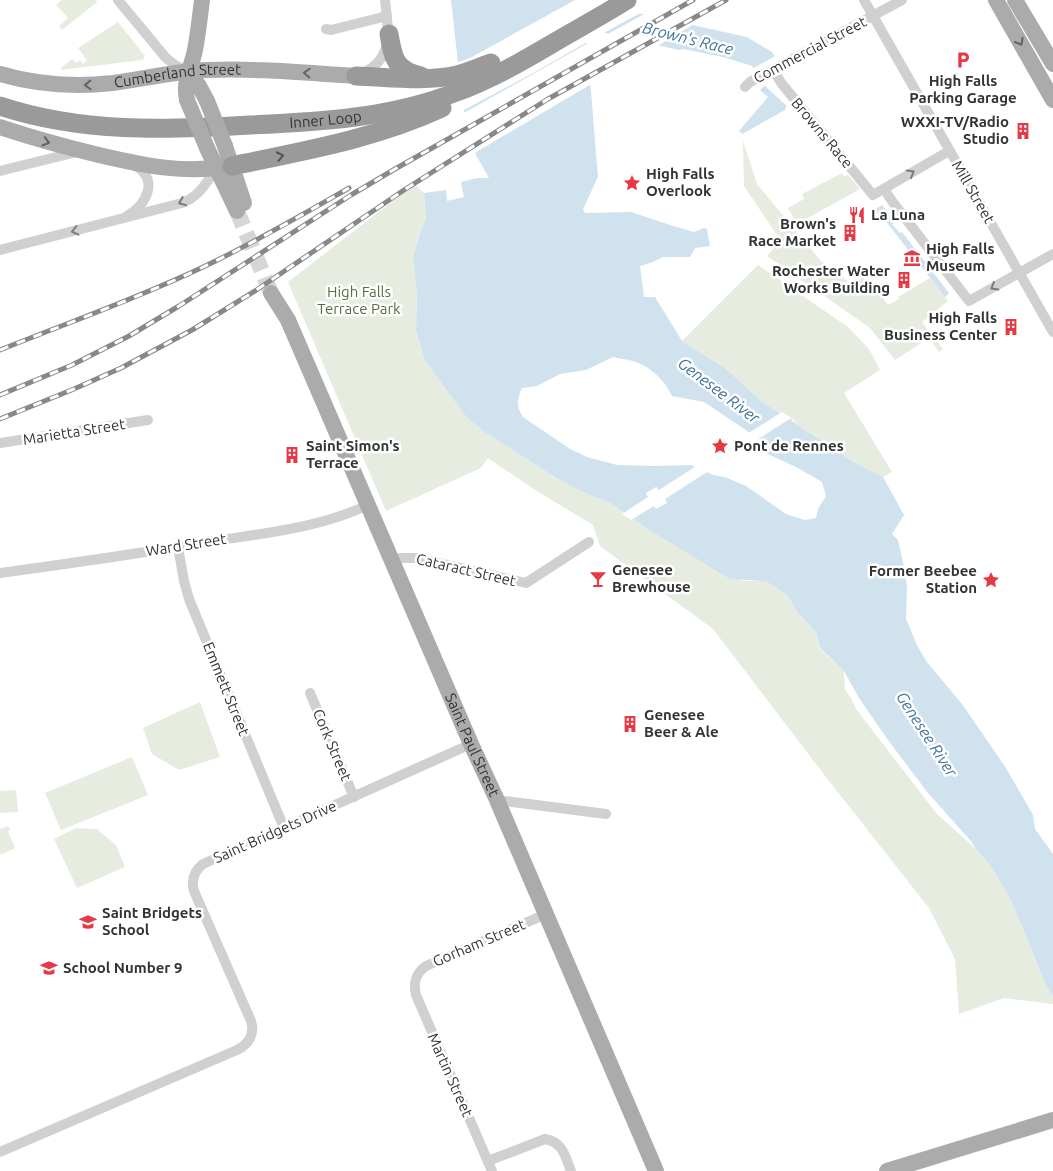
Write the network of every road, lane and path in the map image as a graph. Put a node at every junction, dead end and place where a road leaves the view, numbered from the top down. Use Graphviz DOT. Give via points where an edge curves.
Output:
graph roads {
  1 [pos="118,0"];
  2 [pos="202,0"];
  3 [pos="385,0"];
  4 [pos="864,0"];
  5 [pos="902,0"];
  6 [pos="996,0"];
  7 [pos="1015,0"];
  8 [pos="617,1"];
  9 [pos="873,16"];
  10 [pos="388,25"];
  11 [pos="326,29"];
  12 [pos="1053,64"];
  13 [pos="773,70"];
  14 [pos="188,72"];
  15 [pos="0,74"];
  16 [pos="356,76"];
  17 [pos="432,78"];
  18 [pos="457,87"];
  19 [pos="745,87"];
  20 [pos="0,92"];
  21 [pos="1053,100"];
  22 [pos="0,106"];
  23 [pos="0,127"];
  24 [pos="80,151"];
  25 [pos="949,151"];
  26 [pos="128,162"];
  27 [pos="224,168"];
  28 [pos="0,171"];
  29 [pos="884,188"];
  30 [pos="241,209"];
  31 [pos="122,219"];
  32 [pos="0,250"];
  33 [pos="1053,254"];
  34 [pos="1019,273"];
  35 [pos="276,291"];
  36 [pos="1053,332"];
  37 [pos="148,420"];
  38 [pos="0,443"];
  39 [pos="368,505"];
  40 [pos="589,542"];
  41 [pos="178,547"];
  42 [pos="392,560"];
  43 [pos="0,573"];
  44 [pos="310,693"];
  45 [pos="471,744"];
  46 [pos="354,797"];
  47 [pos="497,800"];
  48 [pos="606,814"];
  49 [pos="284,828"];
  50 [pos="546,914"];
  51 [pos="416,978"];
  52 [pos="1053,1120"];
  53 [pos="0,1152"];
  54 [pos="488,1161"];
  55 [pos="492,1171"];
  56 [pos="571,1171"];
  57 [pos="656,1171"];
  58 [pos="887,1171"];
  1 -- 14 [label="street" via="166,58"];
  2 -- 14 [label="main road" via="196,47"];
  3 -- 10 [label="street"];
  4 -- 9 [label="street, Mill Street"];
  5 -- 9 [label="street, Commercial Street"];
  6 -- 21 [label="main road, one-way"];
  7 -- 12 [label="main road"];
  8 -- 18 [label="highway, Inner Loop" via="491,63"];
  8 -- 18 [label="highway, Inner Loop" via="492,82"];
  9 -- 13 [label="street, Commercial Street"];
  9 -- 25 [label="street, Mill Street"];
  10 -- 11 [label="street"];
  10 -- 16 [label="street" via="386,50 380,60"];
  10 -- 17 [label="highway" via="393,52 400,67 409,73"];
  13 -- 19 [label="street, Commercial Street"];
  13 -- 29 [label="street, Browns Race" via="873,195"];
  14 -- 15 [label="main road, Cumberland Street, one-way" via="80,85 45,83"];
  16 -- 14 [label="main road, Cumberland Street, one-way" via="236,70"];
  14 -- 27 [label="main road, bridge" via="208,101 225,146"];
  14 -- 27 [label="main road, bridge" via="187,100 207,148"];
  16 -- 17 [label="highway"];
  17 -- 18 [label="highway"];
  18 -- 20 [label="highway, Inner Loop" via="359,104 195,116 109,115 76,111"];
  18 -- 22 [label="highway, Inner Loop" via="434,100 398,110 309,122 200,128 93,126 39,117"];
  27 -- 18 [label="highway, one-way" via="380,133 420,118"];
  23 -- 24 [label="main road, one-way"];
  24 -- 26 [label="main road"];
  24 -- 28 [label="street"];
  29 -- 25 [label="street, one-way"];
  25 -- 34 [label="street, Mill Street"];
  26 -- 27 [label="main road" via="177,170"];
  26 -- 31 [label="street" via="144,172 148,187 142,203"];
  27 -- 30 [label="main road" via="239,192"];
  27 -- 31 [label="street, one-way" via="186,201"];
  34 -- 29 [label="street, one-way" via="969,301"];
  31 -- 32 [label="street, one-way"];
  33 -- 34 [label="street"];
  34 -- 36 [label="street, Mill Street"];
  35 -- 39 [label="main road, Saint Paul Street"];
  37 -- 38 [label="street, Marietta Street"];
  39 -- 41 [label="street, Ward Street" via="315,524"];
  39 -- 42 [label="main road, Saint Paul Street"];
  40 -- 42 [label="street, Cataract Street" via="526,583 417,558"];
  41 -- 43 [label="street, Ward Street"];
  41 -- 49 [label="street, Emmett Street" via="189,599"];
  42 -- 45 [label="main road, Saint Paul Street"];
  44 -- 46 [label="street, Cork Street"];
  45 -- 46 [label="street, Saint Bridgets Drive"];
  45 -- 47 [label="main road, Saint Paul Street"];
  46 -- 49 [label="street, Saint Bridgets Drive"];
  47 -- 48 [label="street"];
  47 -- 50 [label="main road, Saint Paul Street"];
  49 -- 53 [label="street, Saint Bridgets Drive" via="203,864 192,881 250,1021 252,1036 246,1044"];
  50 -- 51 [label="street, Gorham Street" via="426,966"];
  50 -- 57 [label="main road, Saint Paul Street"];
  51 -- 54 [label="street, Martin Street" via="416,995"];
  52 -- 58 [label="main road"];
  54 -- 55 [label="street, Martin Street"];
  54 -- 56 [label="street" via="546,1139 558,1144"];
}
